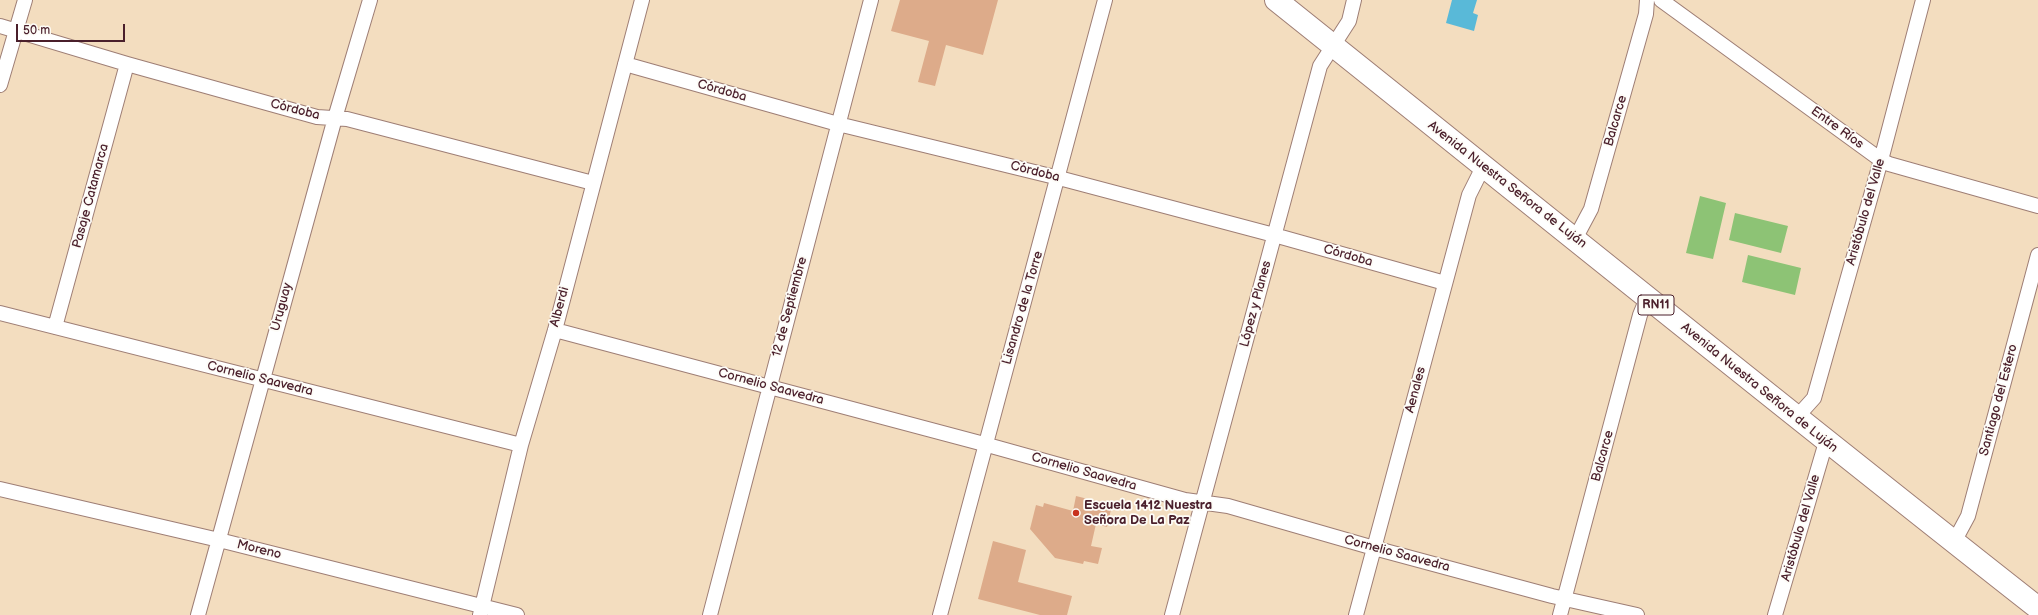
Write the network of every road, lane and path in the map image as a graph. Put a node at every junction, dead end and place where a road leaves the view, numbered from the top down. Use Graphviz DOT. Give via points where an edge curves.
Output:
graph roads {
  1 [pos="25,0"];
  2 [pos="370,0"];
  3 [pos="642,0"];
  4 [pos="871,0"];
  5 [pos="1105,0"];
  6 [pos="1276,0"];
  7 [pos="1354,0"];
  8 [pos="1647,0"];
  9 [pos="1661,0"];
  10 [pos="1923,0"];
  11 [pos="0,26"];
  12 [pos="16,31"];
  13 [pos="1334,46"];
  14 [pos="127,64"];
  15 [pos="626,64"];
  16 [pos="0,85"];
  17 [pos="335,118"];
  18 [pos="838,124"];
  19 [pos="1881,160"];
  20 [pos="1483,167"];
  21 [pos="1059,178"];
  22 [pos="593,183"];
  23 [pos="2038,206"];
  24 [pos="1274,235"];
  25 [pos="1575,239"];
  26 [pos="2038,255"];
  27 [pos="1445,283"];
  28 [pos="1647,298"];
  29 [pos="0,313"];
  30 [pos="55,327"];
  31 [pos="554,330"];
  32 [pos="262,380"];
  33 [pos="769,387"];
  34 [pos="1796,418"];
  35 [pos="1826,442"];
  36 [pos="521,444"];
  37 [pos="984,444"];
  38 [pos="0,489"];
  39 [pos="1202,502"];
  40 [pos="219,540"];
  41 [pos="1954,542"];
  42 [pos="1374,548"];
  43 [pos="1565,598"];
  44 [pos="2038,608"];
  45 [pos="481,611"];
  46 [pos="198,615"];
  47 [pos="517,615"];
  48 [pos="710,615"];
  49 [pos="940,615"];
  50 [pos="1172,615"];
  51 [pos="1356,615"];
  52 [pos="1560,615"];
  53 [pos="1637,615"];
  54 [pos="1775,615"];
  1 -- 12 [label="street"];
  2 -- 17 [label="street, Uruguay"];
  3 -- 15 [label="street, Alberdi"];
  4 -- 18 [label="street, 12 de Septiembre"];
  5 -- 21 [label="street, Lisandro de la Torre"];
  6 -- 13 [label="main road, Avenida Nuestra Señora de Luján / RN11"];
  7 -- 13 [label="street, López y Planes" via="1349,21"];
  8 -- 25 [label="street, Balcarce" via="1646,14 1591,209"];
  9 -- 19 [label="street, Entre Ríos"];
  10 -- 19 [label="street, Aristóbulo del Valle"];
  11 -- 12 [label="street, Córdoba"];
  12 -- 14 [label="street, Córdoba"];
  12 -- 16 [label="street"];
  13 -- 20 [label="main road, Avenida Nuestra Señora de Luján / RN11"];
  13 -- 24 [label="street, López y Planes" via="1320,66"];
  14 -- 17 [label="street, Córdoba" via="317,117"];
  14 -- 30 [label="street, Pasaje Catamarca"];
  15 -- 18 [label="street, Córdoba"];
  15 -- 22 [label="street, Alberdi"];
  17 -- 22 [label="street, Córdoba"];
  17 -- 32 [label="street, Uruguay"];
  18 -- 21 [label="street, Córdoba"];
  18 -- 33 [label="street, 12 de Septiembre"];
  19 -- 23 [label="street, Entre Ríos"];
  19 -- 34 [label="street, Aristóbulo del Valle" via="1814,398"];
  20 -- 25 [label="main road, Avenida Nuestra Señora de Luján / RN11"];
  20 -- 27 [label="street, Aenales" via="1469,195"];
  21 -- 24 [label="street, Córdoba"];
  21 -- 37 [label="street, Lisandro de la Torre"];
  22 -- 31 [label="street, Alberdi"];
  24 -- 27 [label="street, Córdoba"];
  24 -- 39 [label="street, López y Planes"];
  25 -- 28 [label="main road, Avenida Nuestra Señora de Luján / RN11"];
  26 -- 41 [label="street, Santiago del Estero" via="1968,516"];
  27 -- 42 [label="street, Aenales"];
  28 -- 34 [label="main road, Avenida Nuestra Señora de Luján / RN11"];
  28 -- 43 [label="street, Balcarce" via="1640,315"];
  29 -- 30 [label="street, Cornelio Saavedra"];
  30 -- 32 [label="street, Cornelio Saavedra"];
  31 -- 33 [label="street, Cornelio Saavedra"];
  31 -- 36 [label="street, Alberdi"];
  32 -- 36 [label="street, Cornelio Saavedra"];
  32 -- 40 [label="street, Uruguay"];
  33 -- 37 [label="street, Cornelio Saavedra"];
  33 -- 48 [label="street, 12 de Septiembre"];
  34 -- 35 [label="main road, Avenida Nuestra Señora de Luján / RN11"];
  35 -- 41 [label="main road, Avenida Nuestra Señora de Luján / RN11"];
  35 -- 54 [label="street, Aristóbulo del Valle"];
  36 -- 45 [label="street, Alberdi"];
  37 -- 39 [label="street, Cornelio Saavedra" via="1185,500"];
  37 -- 49 [label="street, Lisandro de la Torre"];
  38 -- 40 [label="street, Moreno"];
  39 -- 42 [label="street, Cornelio Saavedra" via="1228,506"];
  39 -- 50 [label="street, López y Planes"];
  40 -- 45 [label="street, Moreno"];
  40 -- 46 [label="street, Uruguay"];
  41 -- 44 [label="main road, Avenida Nuestra Señora de Luján / RN11"];
  42 -- 43 [label="street, Cornelio Saavedra"];
  42 -- 51 [label="street, Aenales"];
  43 -- 52 [label="street, Balcarce"];
  43 -- 53 [label="street, Cornelio Saavedra"];
  45 -- 47 [label="street, Moreno"];
}
